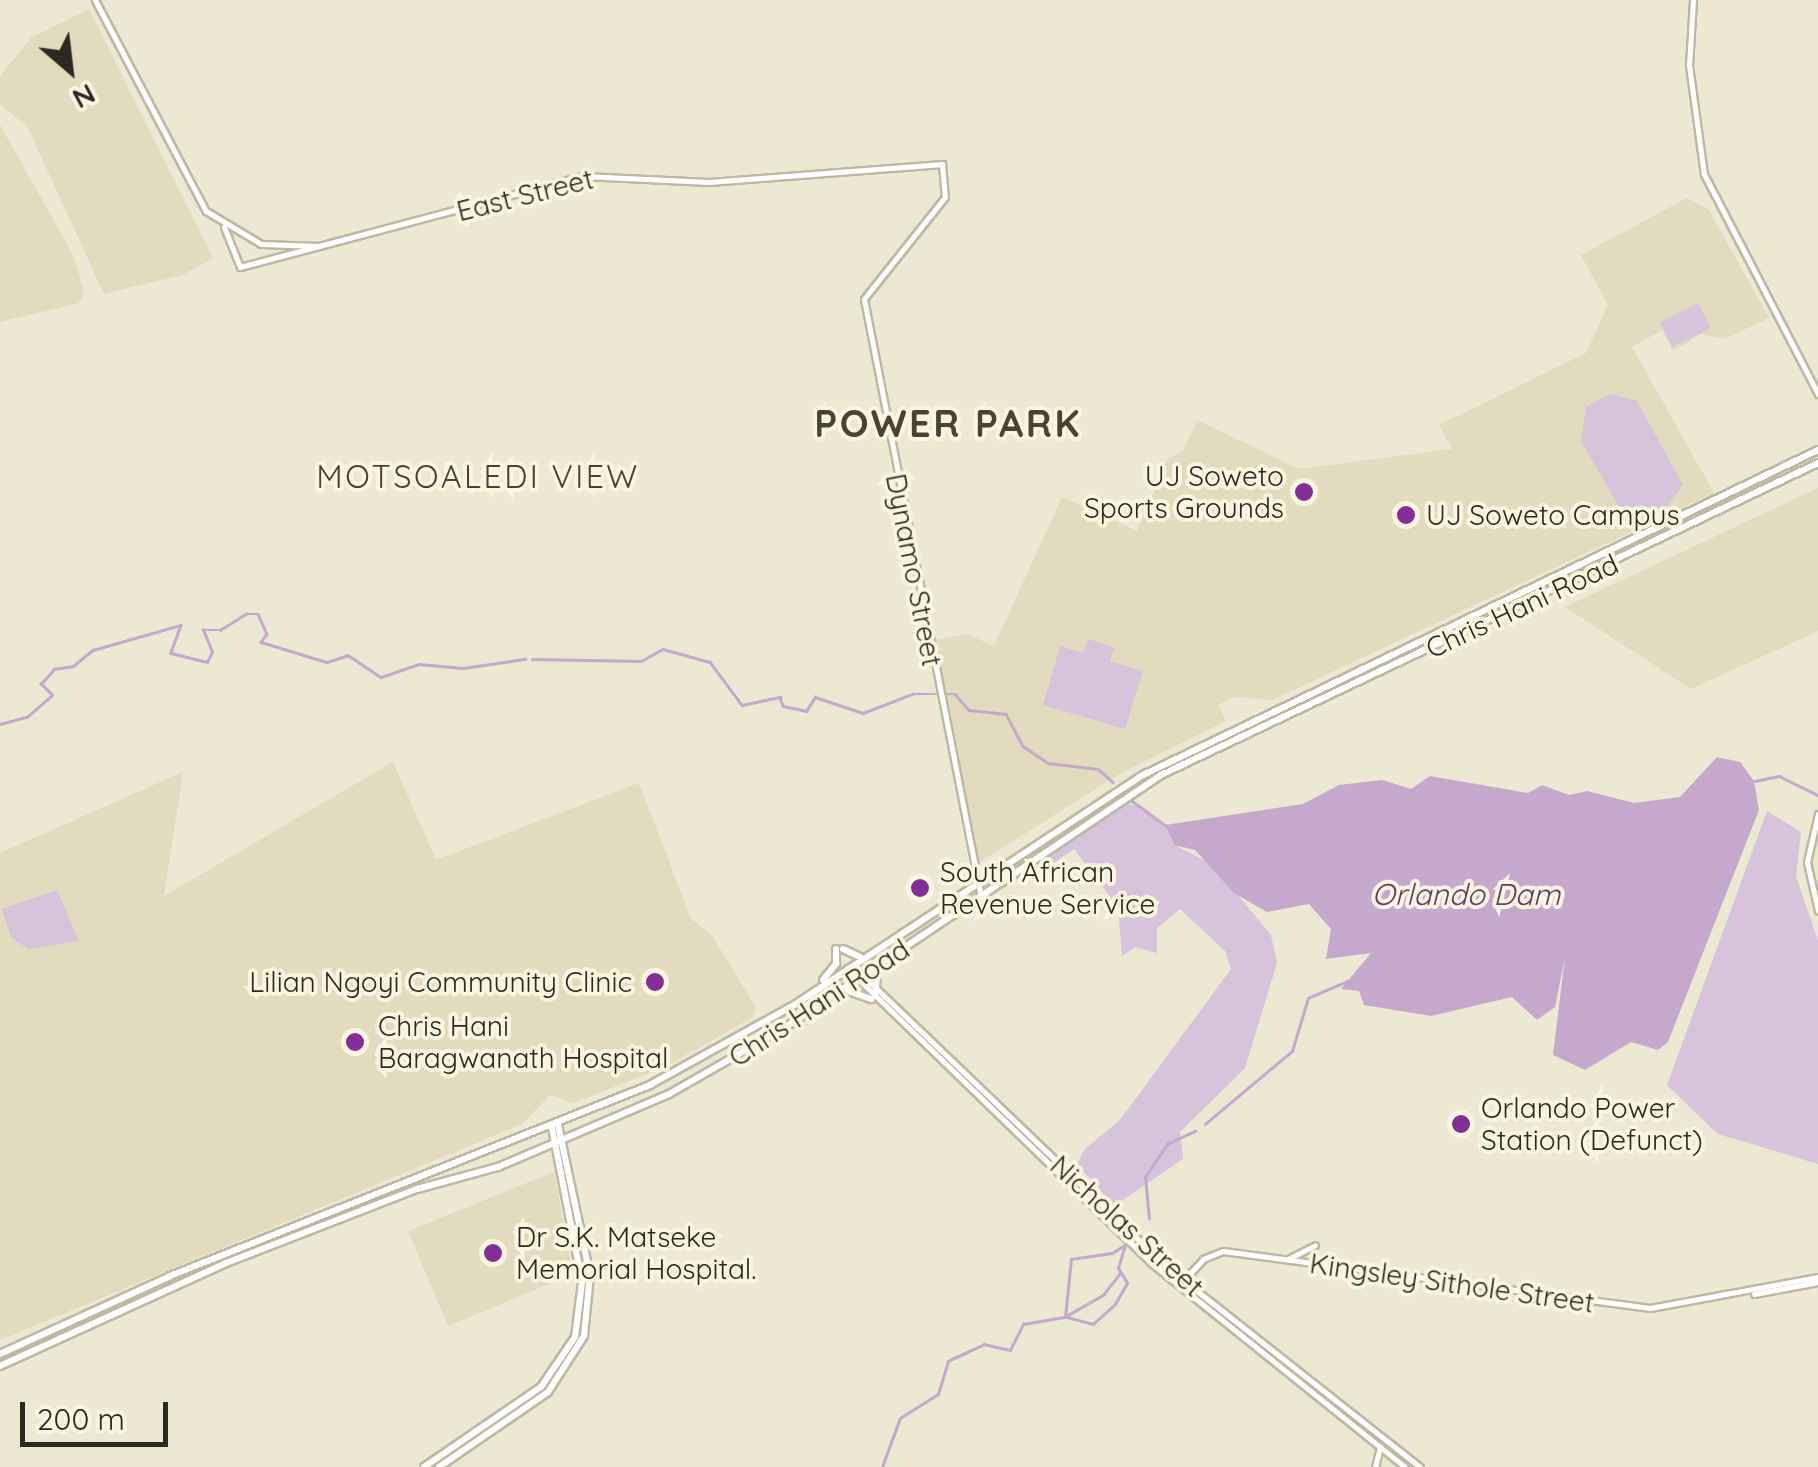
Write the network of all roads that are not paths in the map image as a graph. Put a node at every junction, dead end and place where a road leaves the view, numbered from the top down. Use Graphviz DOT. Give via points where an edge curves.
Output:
graph roads {
  1 [pos="95,0"];
  2 [pos="1694,0"];
  3 [pos="942,164"];
  4 [pos="224,227"];
  5 [pos="325,246"];
  6 [pos="1818,394"];
  7 [pos="1818,448"];
  8 [pos="1818,463"];
  9 [pos="1308,694"];
  10 [pos="1314,705"];
  11 [pos="1818,814"];
  12 [pos="974,883"];
  13 [pos="980,897"];
  14 [pos="1818,911"];
  15 [pos="862,958"];
  16 [pos="880,964"];
  17 [pos="849,966"];
  18 [pos="858,979"];
  19 [pos="816,989"];
  20 [pos="838,992"];
  21 [pos="874,996"];
  22 [pos="555,1126"];
  23 [pos="585,1131"];
  24 [pos="560,1142"];
  25 [pos="535,1152"];
  26 [pos="565,1164"];
  27 [pos="1128,1235"];
  28 [pos="1315,1245"];
  29 [pos="1285,1260"];
  30 [pos="1818,1279"];
  31 [pos="1181,1284"];
  32 [pos="141,1300"];
  33 [pos="100,1306"];
  34 [pos="0,1354"];
  35 [pos="0,1366"];
  36 [pos="1380,1446"];
  37 [pos="424,1467"];
  38 [pos="439,1467"];
  39 [pos="1375,1467"];
  40 [pos="1406,1467"];
  41 [pos="1420,1467"];
  1 -- 4 [label="street" via="188,185"];
  2 -- 6 [label="street" via="1689,65 1704,174"];
  3 -- 5 [label="street, East Street" via="709,182 583,176"];
  3 -- 12 [label="street, Dynamo Street" via="944,197 864,299"];
  4 -- 5 [label="street" via="262,244"];
  4 -- 5 [label="street, East Street" via="240,267"];
  7 -- 9 [label="main road, Chris Hani Road"];
  8 -- 10 [label="main road, Chris Hani Road"];
  9 -- 10 [label="main road"];
  9 -- 12 [label="main road, Chris Hani Road" via="1143,775"];
  10 -- 13 [label="main road, Chris Hani Road" via="1137,788"];
  11 -- 14 [label="street" via="1808,871"];
  12 -- 13 [label="street, Dynamo Street"];
  12 -- 15 [label="main road, Chris Hani Road"];
  13 -- 16 [label="main road, Chris Hani Road"];
  15 -- 17 [label="main road, Chris Hani Road"];
  15 -- 19 [label="main road" via="840,949"];
  16 -- 18 [label="main road, Chris Hani Road"];
  16 -- 21 [label="main road" via="872,978"];
  17 -- 18 [label="street, Nicholas Street"];
  17 -- 19 [label="main road, Chris Hani Road"];
  18 -- 20 [label="main road, Chris Hani Road"];
  18 -- 21 [label="street, Nicholas Street"];
  19 -- 22 [label="main road, Chris Hani Road" via="692,1064"];
  20 -- 21 [label="main road"];
  20 -- 23 [label="main road, Chris Hani Road" via="698,1079"];
  21 -- 27 [label="street, Nicholas Street"];
  22 -- 24 [label="main road"];
  22 -- 33 [label="main road, Chris Hani Road"];
  23 -- 24 [label="main road, Chris Hani Road"];
  23 -- 26 [label="main road"];
  24 -- 25 [label="main road, Chris Hani Road"];
  24 -- 26 [label="main road"];
  25 -- 26 [label="main road"];
  25 -- 32 [label="main road, Chris Hani Road" via="404,1194"];
  26 -- 37 [label="main road" via="583,1290 575,1336 557,1369"];
  26 -- 38 [label="main road" via="591,1283 580,1346 542,1397"];
  27 -- 31 [label="street, Nicholas Street"];
  27 -- 31 [label="street, Nicholas Street"];
  28 -- 29 [label="street"];
  29 -- 30 [label="street, Kingsley Sithole Street" via="1650,1308"];
  29 -- 31 [label="street, Kingsley Sithole Street" via="1223,1250"];
  31 -- 36 [label="street, Nicholas Street"];
  31 -- 41 [label="street, Nicholas Street"];
  32 -- 33 [label="main road"];
  32 -- 35 [label="main road, Chris Hani Road"];
  33 -- 34 [label="main road, Chris Hani Road"];
  36 -- 39 [label="street"];
  36 -- 40 [label="street, Nicholas Street"];
}
